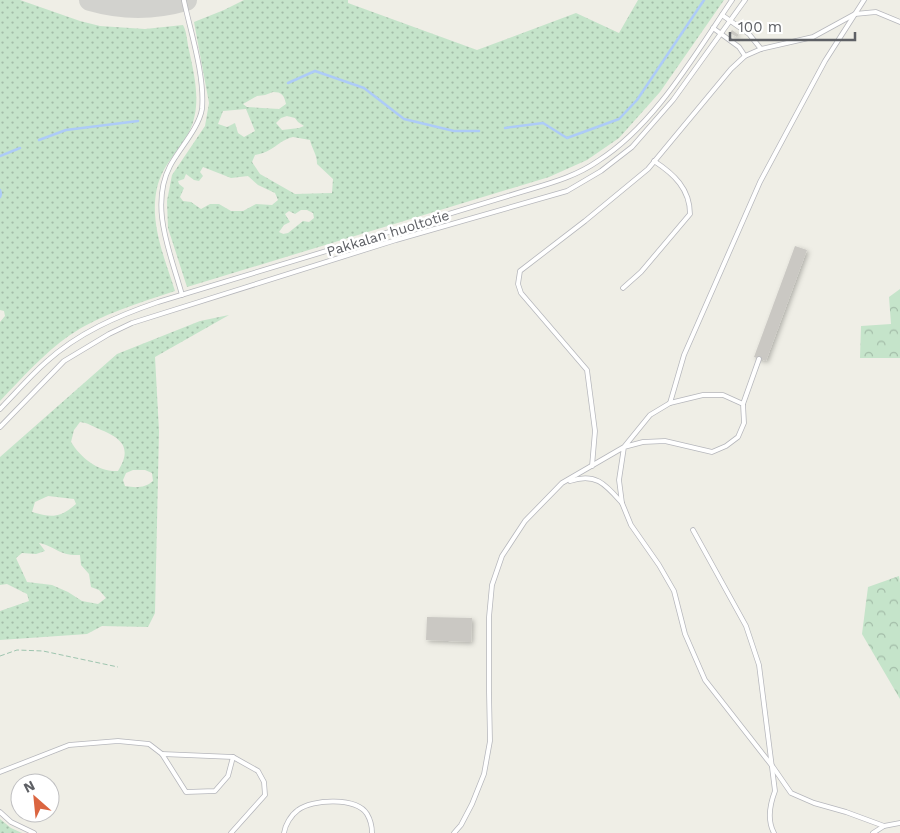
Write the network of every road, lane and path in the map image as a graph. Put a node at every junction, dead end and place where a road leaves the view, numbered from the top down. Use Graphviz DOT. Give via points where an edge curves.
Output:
graph roads {
  1 [pos="732,0"];
  2 [pos="745,0"];
  3 [pos="864,0"];
  4 [pos="184,1"];
  5 [pos="855,14"];
  6 [pos="722,15"];
  7 [pos="731,21"];
  8 [pos="900,22"];
  9 [pos="713,28"];
  10 [pos="722,35"];
  11 [pos="761,49"];
  12 [pos="745,56"];
  13 [pos="654,161"];
  14 [pos="623,288"];
  15 [pos="182,295"];
  16 [pos="759,359"];
  17 [pos="670,403"];
  18 [pos="743,404"];
  19 [pos="0,409"];
  20 [pos="0,427"];
  21 [pos="624,447"];
  22 [pos="592,466"];
  23 [pos="562,483"];
  24 [pos="622,503"];
  25 [pos="693,530"];
  26 [pos="0,656"];
  27 [pos="118,667"];
  28 [pos="162,754"];
  29 [pos="233,757"];
  30 [pos="772,767"];
  31 [pos="0,772"];
  32 [pos="0,812"];
  33 [pos="900,823"];
  34 [pos="884,826"];
  35 [pos="34,833"];
  36 [pos="230,833"];
  37 [pos="284,833"];
  38 [pos="372,833"];
  39 [pos="454,833"];
  40 [pos="774,833"];
  41 [pos="873,833"];
  1 -- 6 [label="lane, Pakkalan huoltotie"];
  2 -- 7 [label="lane"];
  3 -- 5 [label="lane"];
  4 -- 15 [label="lane" via="203,90 202,112 170,166 162,187 161,216"];
  5 -- 8 [label="lane" via="876,12"];
  5 -- 11 [label="lane" via="813,37"];
  5 -- 17 [label="lane" via="760,182 684,355"];
  6 -- 7 [label="lane"];
  6 -- 9 [label="lane, Pakkalan huoltotie"];
  7 -- 10 [label="lane"];
  7 -- 11 [label="lane" via="749,34"];
  9 -- 10 [label="lane"];
  9 -- 15 [label="lane, Pakkalan huoltotie" via="676,82 644,120 612,151 578,172"];
  10 -- 12 [label="lane"];
  10 -- 20 [label="lane" via="673,100 632,147 567,191 396,240 132,323 64,361"];
  11 -- 12 [label="lane"];
  12 -- 13 [label="lane"];
  13 -- 14 [label="lane" via="670,171 683,188 690,202 690,214 641,272"];
  13 -- 22 [label="lane" via="585,221 520,271 518,284 521,293 587,370 595,431"];
  15 -- 19 [label="lane, Pakkalan huoltotie" via="134,310 80,336 45,363"];
  16 -- 18 [label="lane"];
  17 -- 18 [label="lane" via="703,395 723,395"];
  17 -- 21 [label="lane" via="650,415"];
  18 -- 21 [label="lane" via="744,423 738,437 712,452 665,441"];
  21 -- 22 [label="lane"];
  21 -- 24 [label="lane" via="618,480"];
  22 -- 23 [label="lane"];
  23 -- 24 [label="lane" via="580,477 595,478"];
  23 -- 39 [label="lane" via="525,521 502,556 492,585 490,741 484,774 472,804"];
  24 -- 30 [label="lane" via="631,525 674,591 685,634 705,680"];
  25 -- 30 [label="lane" via="746,626 759,665"];
  26 -- 27 [label="path" via="17,650 43,652"];
  28 -- 29 [label="lane"];
  28 -- 29 [label="lane" via="186,792 216,791 228,776"];
  28 -- 31 [label="lane" via="149,744 118,741 68,745"];
  29 -- 36 [label="lane" via="258,771 264,782 265,795"];
  30 -- 34 [label="lane" via="791,793"];
  30 -- 40 [label="lane" via="776,791 771,803 770,826"];
  32 -- 35 [label="lane" via="11,822"];
  33 -- 34 [label="lane"];
  34 -- 41 [label="lane"];
  37 -- 38 [label="lane" via="285,826 298,810 318,802 352,803 367,813"];
}
